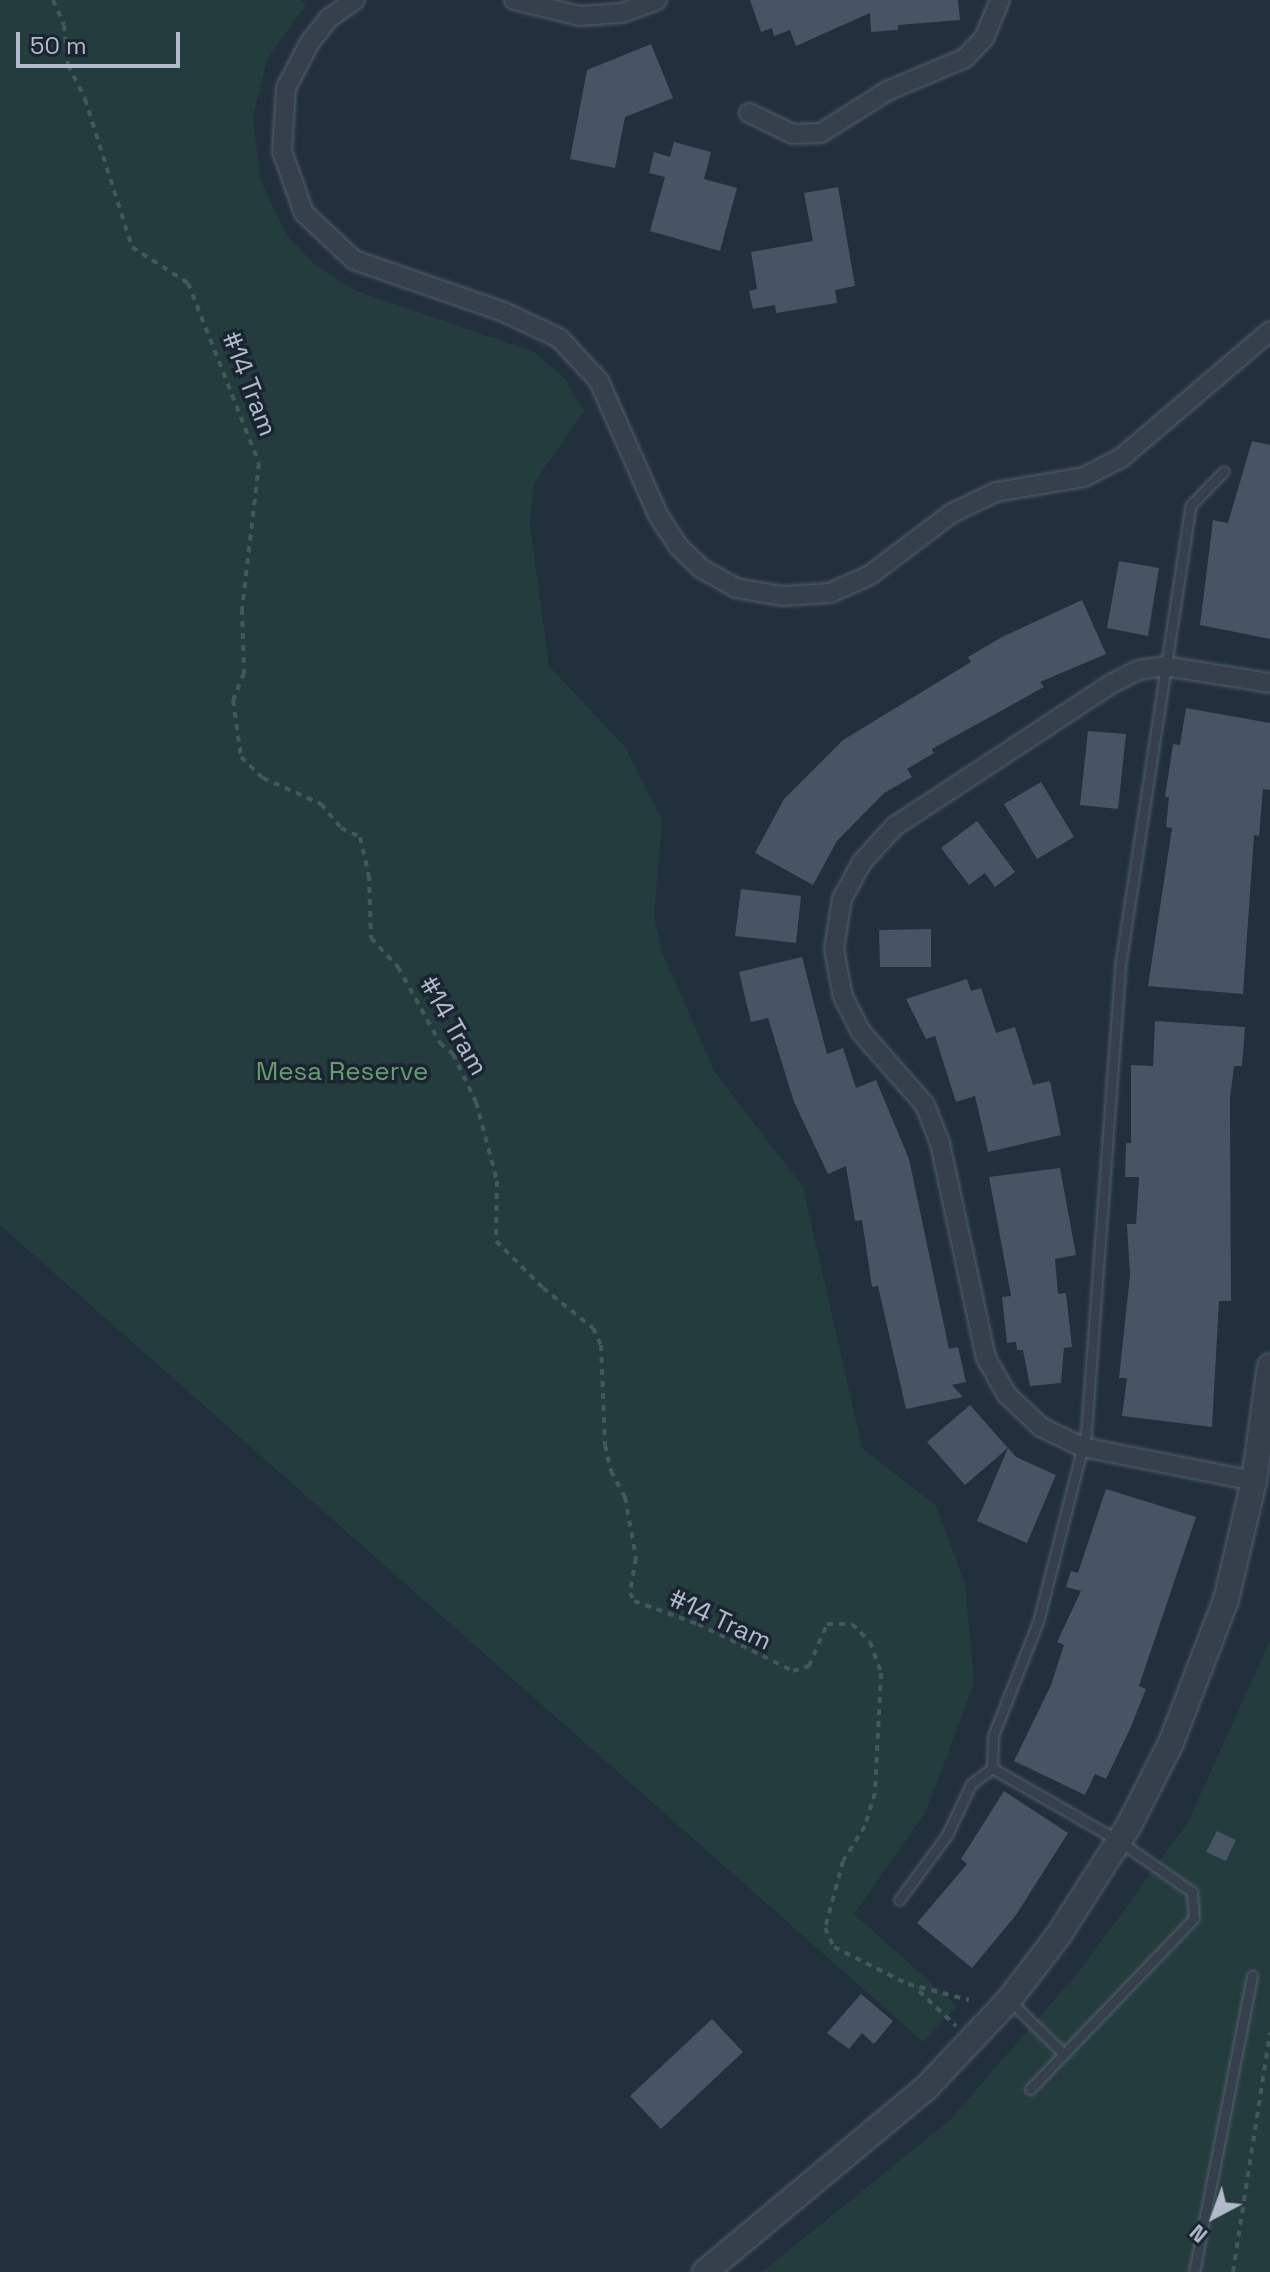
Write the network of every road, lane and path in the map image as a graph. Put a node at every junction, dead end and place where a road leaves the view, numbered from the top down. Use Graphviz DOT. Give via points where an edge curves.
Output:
graph roads {
  1 [pos="53,0"];
  2 [pos="355,0"];
  3 [pos="514,0"];
  4 [pos="657,0"];
  5 [pos="1000,0"];
  6 [pos="749,113"];
  7 [pos="1270,331"];
  8 [pos="1224,471"];
  9 [pos="1165,666"];
  10 [pos="1270,683"];
  11 [pos="1270,1366"];
  12 [pos="1082,1447"];
  13 [pos="1254,1481"];
  14 [pos="992,1768"];
  15 [pos="1119,1841"];
  16 [pos="899,1900"];
  17 [pos="1252,1976"];
  18 [pos="914,1987"];
  19 [pos="969,2000"];
  20 [pos="1009,2000"];
  21 [pos="1270,2033"];
  22 [pos="971,2039"];
  23 [pos="1064,2054"];
  24 [pos="1030,2089"];
  25 [pos="705,2272"];
  26 [pos="1194,2272"];
  27 [pos="1233,2272"];
  1 -- 18 [label="path, #14 Tram" via="64,25 68,65 85,99 132,247 188,283 257,455 242,609 244,673 233,700 241,757 274,785 321,804 341,828 360,837 369,875 371,938 398,967 440,1043 453,1054 476,1102 497,1181 496,1241 593,1328 601,1345 605,1445 625,1497 636,1558 630,1593 634,1601 698,1624 793,1671 809,1666 827,1624 852,1624 870,1642 881,1673 875,1793 865,1826 843,1861 825,1928 834,1947"];
  2 -- 7 [label="street" via="329,18 310,42 286,88 282,151 304,213 354,260 504,312 559,338 599,381 658,515 678,546 702,569 736,588 783,596 830,593 870,575 952,513 985,497 1084,477 1121,458"];
  3 -- 4 [label="street" via="580,16 622,13"];
  5 -- 6 [label="street" via="984,38 965,58 887,91 821,133 793,134"];
  8 -- 9 [label="lane" via="1191,505"];
  9 -- 10 [label="street"];
  9 -- 12 [label="lane" via="1121,960"];
  9 -- 12 [label="street" via="1138,670 1111,684 895,826 862,862 842,899 834,949 843,997 861,1032 925,1105 940,1143 986,1358 1007,1395 1041,1427"];
  11 -- 13 [label="street"];
  12 -- 13 [label="street"];
  12 -- 14 [label="lane" via="1038,1622 993,1736"];
  13 -- 15 [label="street" via="1226,1600 1202,1667 1171,1743"];
  14 -- 15 [label="lane"];
  14 -- 16 [label="lane" via="971,1784 947,1835"];
  15 -- 20 [label="street"];
  15 -- 23 [label="lane" via="1192,1892 1194,1918"];
  17 -- 26 [label="lane"];
  18 -- 19 [label="path, #14 Tram"];
  18 -- 22 [label="path, #14 Tram"];
  20 -- 22 [label="street"];
  20 -- 23 [label="lane"];
  21 -- 27 [label="path"];
  22 -- 25 [label="street" via="858,2149"];
  23 -- 24 [label="lane"];
}
